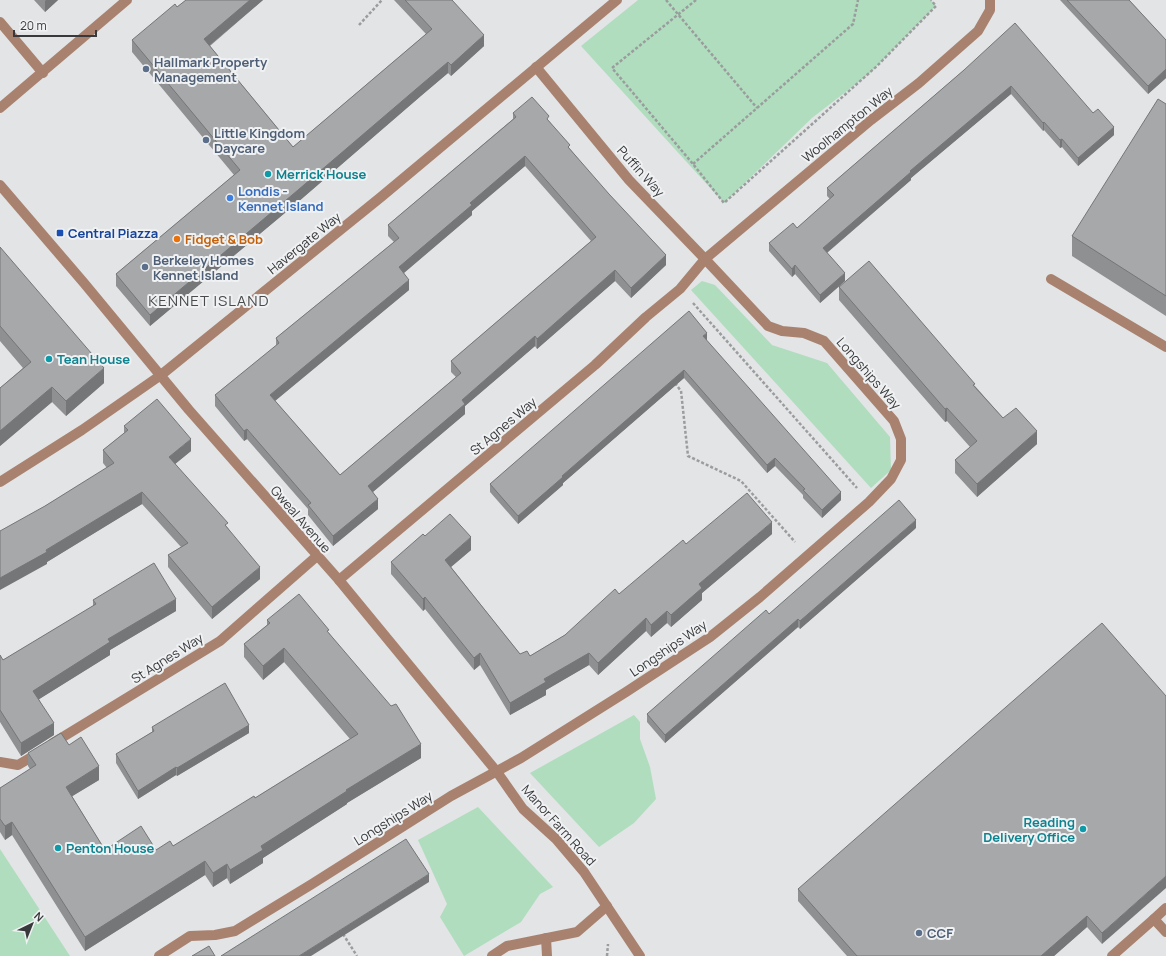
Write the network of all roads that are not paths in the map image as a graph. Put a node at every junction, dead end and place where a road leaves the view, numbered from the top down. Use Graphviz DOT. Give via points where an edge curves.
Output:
graph roads {
  1 [pos="127,0"];
  2 [pos="617,0"];
  3 [pos="990,0"];
  4 [pos="0,22"];
  5 [pos="536,67"];
  6 [pos="43,73"];
  7 [pos="0,108"];
  8 [pos="0,185"];
  9 [pos="705,259"];
  10 [pos="1051,279"];
  11 [pos="1166,347"];
  12 [pos="161,375"];
  13 [pos="0,482"];
  14 [pos="317,556"];
  15 [pos="339,580"];
  16 [pos="0,762"];
  17 [pos="497,772"];
  18 [pos="607,906"];
  19 [pos="1166,908"];
  20 [pos="1154,919"];
  21 [pos="1166,932"];
  22 [pos="546,938"];
  23 [pos="159,956"];
  24 [pos="492,956"];
  25 [pos="547,956"];
  26 [pos="640,956"];
  27 [pos="1112,956"];
  1 -- 6 [label="street"];
  2 -- 5 [label="street, Havergate Way"];
  3 -- 9 [label="street, Woolhampton Way" via="990,10 978,31 919,83"];
  4 -- 6 [label="street"];
  5 -- 9 [label="street, Puffin Way" via="629,180"];
  5 -- 12 [label="street, Havergate Way" via="382,197"];
  6 -- 7 [label="street"];
  8 -- 12 [label="street, Gweal Avenue"];
  9 -- 15 [label="street, St Agnes Way" via="680,289 595,365"];
  9 -- 17 [label="street, Longships Way" via="768,326 782,331 804,333 824,341 894,421 901,439 901,460 891,479 869,502 710,637"];
  10 -- 11 [label="street"];
  12 -- 13 [label="street, Havergate Way" via="82,430"];
  12 -- 14 [label="street, Gweal Avenue"];
  14 -- 15 [label="street, Gweal Avenue"];
  14 -- 16 [label="street, St Agnes Way" via="220,641 18,765"];
  15 -- 17 [label="street, Gweal Avenue"];
  17 -- 18 [label="street, Manor Farm Road" via="523,809 556,839 584,872"];
  17 -- 23 [label="street, Longships Way" via="452,796 234,931 190,936"];
  18 -- 22 [label="street" via="577,932"];
  18 -- 26 [label="street, Manor Farm Road"];
  19 -- 20 [label="street"];
  20 -- 21 [label="street"];
  20 -- 27 [label="street"];
  22 -- 24 [label="street" via="507,946"];
  22 -- 25 [label="street"];
}
